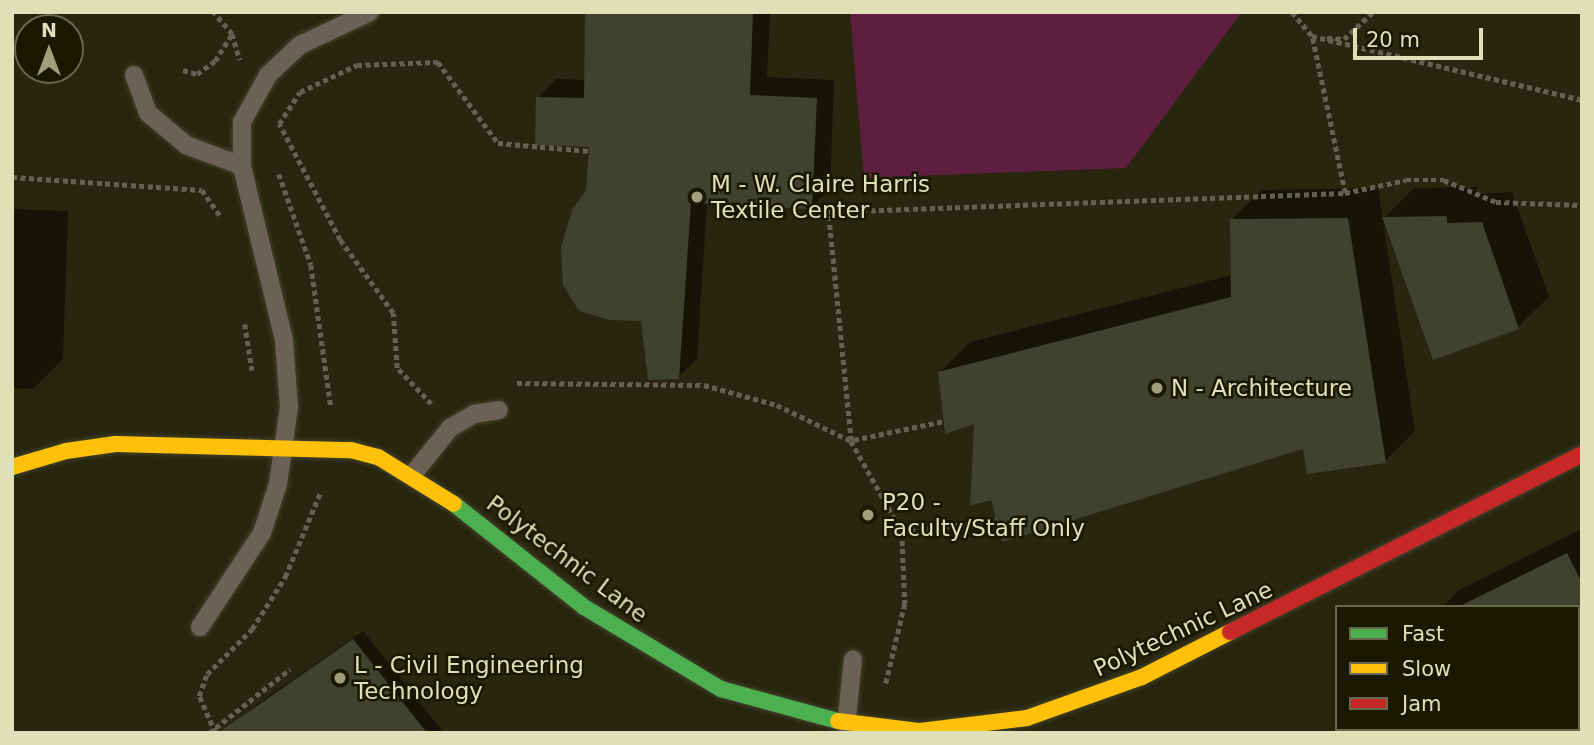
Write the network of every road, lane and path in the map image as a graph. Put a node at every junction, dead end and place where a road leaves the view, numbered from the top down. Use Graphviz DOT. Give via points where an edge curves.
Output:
graph roads {
  1 [pos="213,12"];
  2 [pos="370,12"];
  3 [pos="1292,12"];
  4 [pos="1373,12"];
  5 [pos="1312,36"];
  6 [pos="183,70"];
  7 [pos="134,75"];
  8 [pos="1582,100"];
  9 [pos="279,124"];
  10 [pos="276,133"];
  11 [pos="589,151"];
  12 [pos="276,165"];
  13 [pos="242,166"];
  14 [pos="12,177"];
  15 [pos="1345,193"];
  16 [pos="1582,205"];
  17 [pos="225,223"];
  18 [pos="244,315"];
  19 [pos="254,383"];
  20 [pos="502,383"];
  21 [pos="436,410"];
  22 [pos="499,410"];
  23 [pos="332,415"];
  24 [pos="942,422"];
  25 [pos="851,441"];
  26 [pos="285,447"];
  27 [pos="1582,454"];
  28 [pos="12,467"];
  29 [pos="413,474"];
  30 [pos="328,488"];
  31 [pos="996,520"];
  32 [pos="902,532"];
  33 [pos="200,627"];
  34 [pos="853,659"];
  35 [pos="290,669"];
  36 [pos="849,693"];
  37 [pos="846,729"];
  38 [pos="213,732"];
  1 -- 6 [label="path" via="232,34 215,61 197,74"];
  2 -- 13 [label="lane" via="300,45 268,75 251,97 242,122"];
  3 -- 5 [label="path"];
  4 -- 5 [label="path" via="1344,39"];
  5 -- 8 [label="path"];
  5 -- 15 [label="path"];
  7 -- 13 [label="lane" via="148,113 186,145"];
  9 -- 10 [label="path"];
  9 -- 11 [label="path" via="300,92 357,65 438,62 498,142"];
  9 -- 21 [label="path" via="340,240 393,313 397,368"];
  12 -- 23 [label="path" via="311,265"];
  13 -- 26 [label="lane" via="284,340 289,407"];
  14 -- 17 [label="path" via="202,190"];
  15 -- 16 [label="path" via="1406,180 1444,180 1496,202"];
  15 -- 25 [label="path" via="828,212"];
  18 -- 19 [label="path"];
  20 -- 25 [label="path" via="704,385 778,404"];
  22 -- 29 [label="lane" via="474,414 450,428"];
  24 -- 25 [label="path"];
  25 -- 32 [label="path"];
  26 -- 28 [label="street, Polytechnic Lane" via="116,444 66,451"];
  26 -- 29 [label="street, Polytechnic Lane" via="351,450"];
  26 -- 33 [label="lane" via="262,533"];
  27 -- 37 [label="street, Polytechnic Lane" via="1190,656 1092,696 995,725 920,731"];
  29 -- 37 [label="street, Polytechnic Lane" via="584,607 666,659 721,689"];
  30 -- 38 [label="path" via="318,493 285,577 252,629 208,674 199,696"];
  31 -- 32 [label="path"];
  32 -- 36 [label="path" via="905,604 882,700"];
  34 -- 36 [label="lane"];
  35 -- 38 [label="path"];
  36 -- 37 [label="lane"];
}
